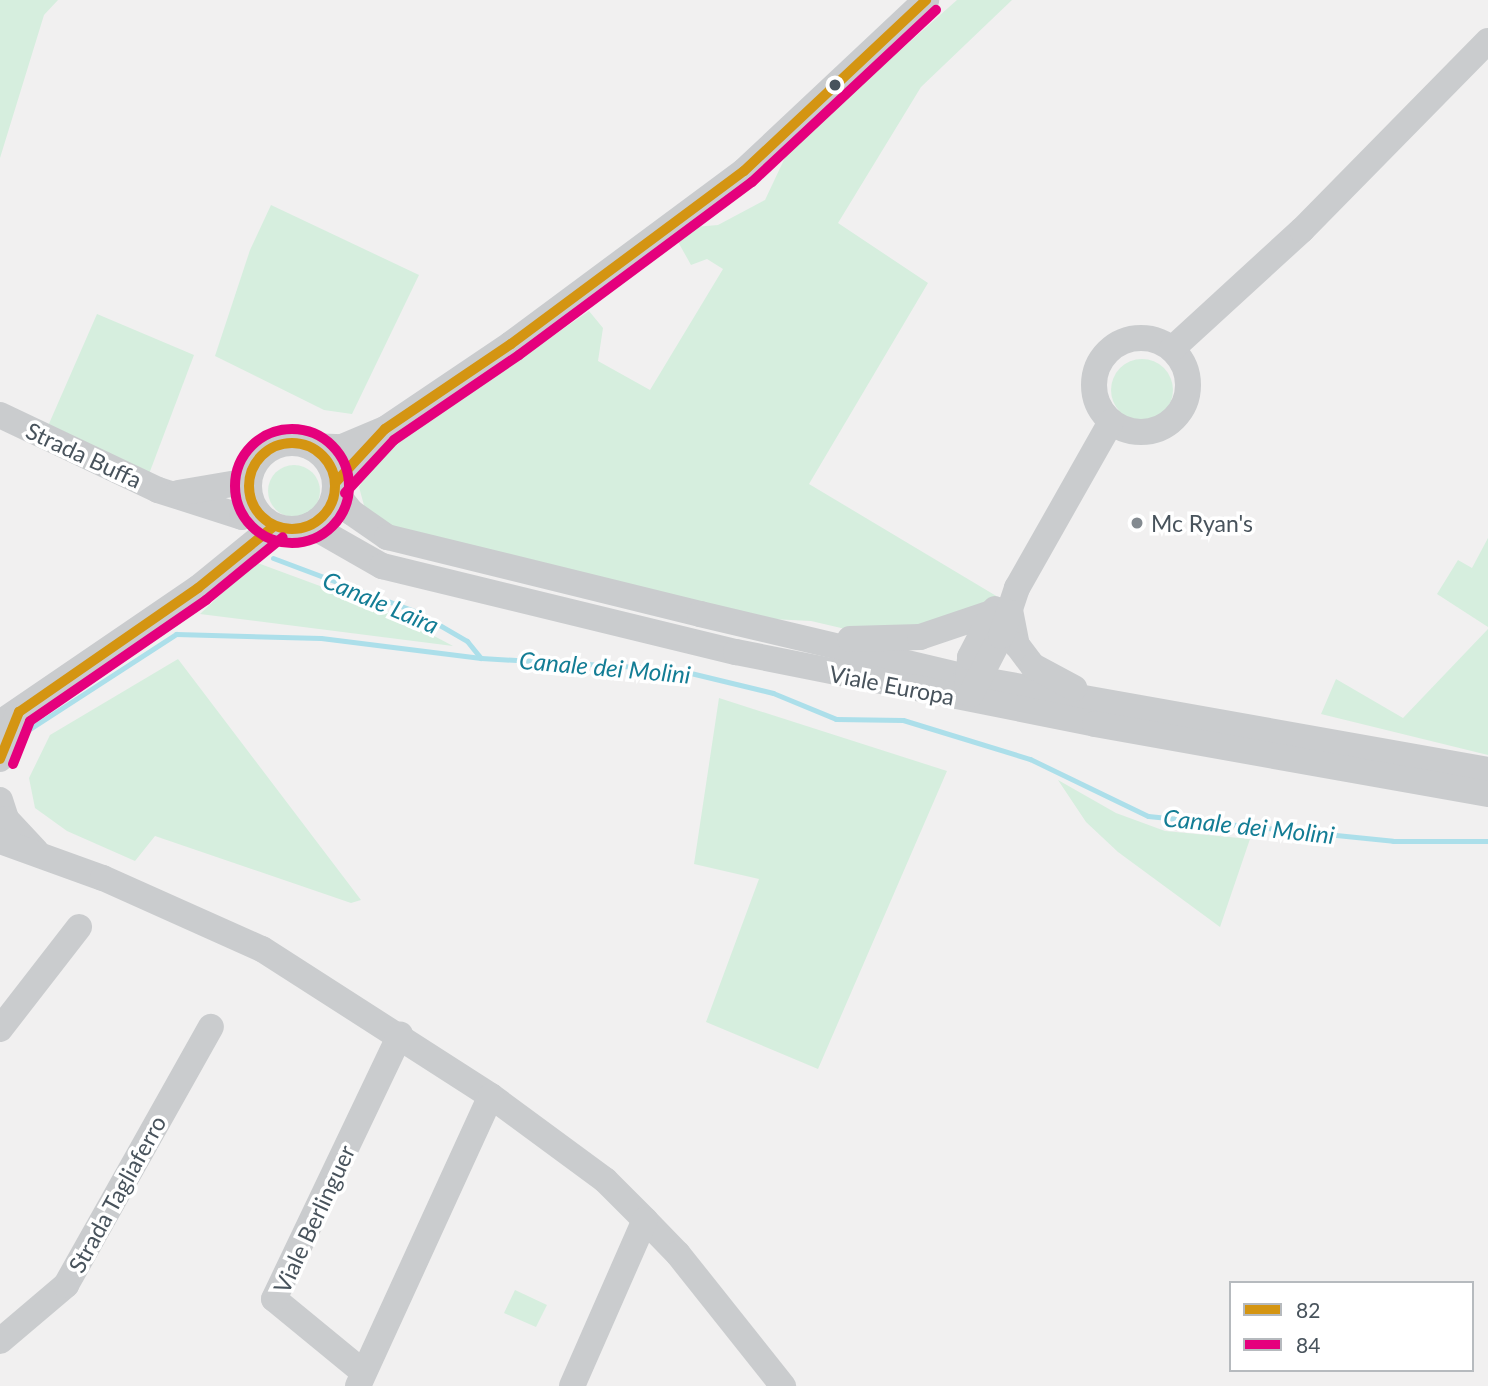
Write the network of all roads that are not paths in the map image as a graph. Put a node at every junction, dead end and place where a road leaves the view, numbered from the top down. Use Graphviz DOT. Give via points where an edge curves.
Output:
graph roads {
  1 [pos="926,0"];
  2 [pos="1488,41"];
  3 [pos="1171,349"];
  4 [pos="0,415"];
  5 [pos="1111,422"];
  6 [pos="385,429"];
  7 [pos="309,446"];
  8 [pos="251,471"];
  9 [pos="335,487"];
  10 [pos="169,493"];
  11 [pos="265,519"];
  12 [pos="310,525"];
  13 [pos="1006,604"];
  14 [pos="820,639"];
  15 [pos="971,685"];
  16 [pos="1094,699"];
  17 [pos="10,717"];
  18 [pos="0,759"];
  19 [pos="1488,770"];
  20 [pos="1488,794"];
  21 [pos="0,800"];
  22 [pos="0,841"];
  23 [pos="42,858"];
  24 [pos="79,927"];
  25 [pos="211,1027"];
  26 [pos="0,1028"];
  27 [pos="400,1035"];
  28 [pos="491,1096"];
  29 [pos="645,1220"];
  30 [pos="0,1341"];
  31 [pos="360,1379"];
  32 [pos="572,1386"];
  33 [pos="783,1386"];
  1 -- 6 [label="street" via="744,171 510,344"];
  2 -- 3 [label="street" via="1302,230"];
  3 -- 5 [label="street" via="1187,376 1188,391 1175,418 1164,427 1137,433"];
  3 -- 5 [label="street" via="1142,338 1112,348 1101,359 1095,372 1096,400"];
  4 -- 10 [label="street, Strada Buffa"];
  5 -- 13 [label="street"];
  6 -- 7 [label="street" via="342,447"];
  6 -- 9 [label="street"];
  7 -- 8 [label="street" via="295,443 268,450"];
  7 -- 9 [label="street" via="327,460"];
  8 -- 10 [label="street, Strada Buffa" via="238,483"];
  8 -- 11 [label="street" via="248,485"];
  9 -- 12 [label="street" via="327,512"];
  9 -- 14 [label="street, Viale Europa" via="351,512 387,537"];
  10 -- 11 [label="street, Strada Buffa" via="242,517"];
  11 -- 12 [label="street" via="286,529"];
  11 -- 17 [label="street" via="198,588"];
  12 -- 15 [label="street, Viale Europa" via="382,566 736,652"];
  13 -- 14 [label="street" via="920,636"];
  13 -- 15 [label="street"];
  13 -- 16 [label="street" via="1017,645 1033,666"];
  14 -- 15 [label="street, Viale Europa"];
  15 -- 16 [label="street, Viale Europa"];
  15 -- 20 [label="street, Viale Europa"];
  16 -- 19 [label="street, Viale Europa"];
  17 -- 18 [label="street"];
  21 -- 23 [label="street" via="6,819"];
  22 -- 23 [label="street"];
  23 -- 27 [label="street" via="103,878 262,949"];
  24 -- 26 [label="street"];
  25 -- 30 [label="street, Strada Tagliaferro" via="66,1285"];
  27 -- 28 [label="street"];
  27 -- 31 [label="street, Viale Berlinguer" via="274,1299"];
  28 -- 29 [label="street" via="605,1180"];
  28 -- 31 [label="street, Viale Berlinguer"];
  29 -- 32 [label="street"];
  29 -- 33 [label="street" via="678,1254"];
}
